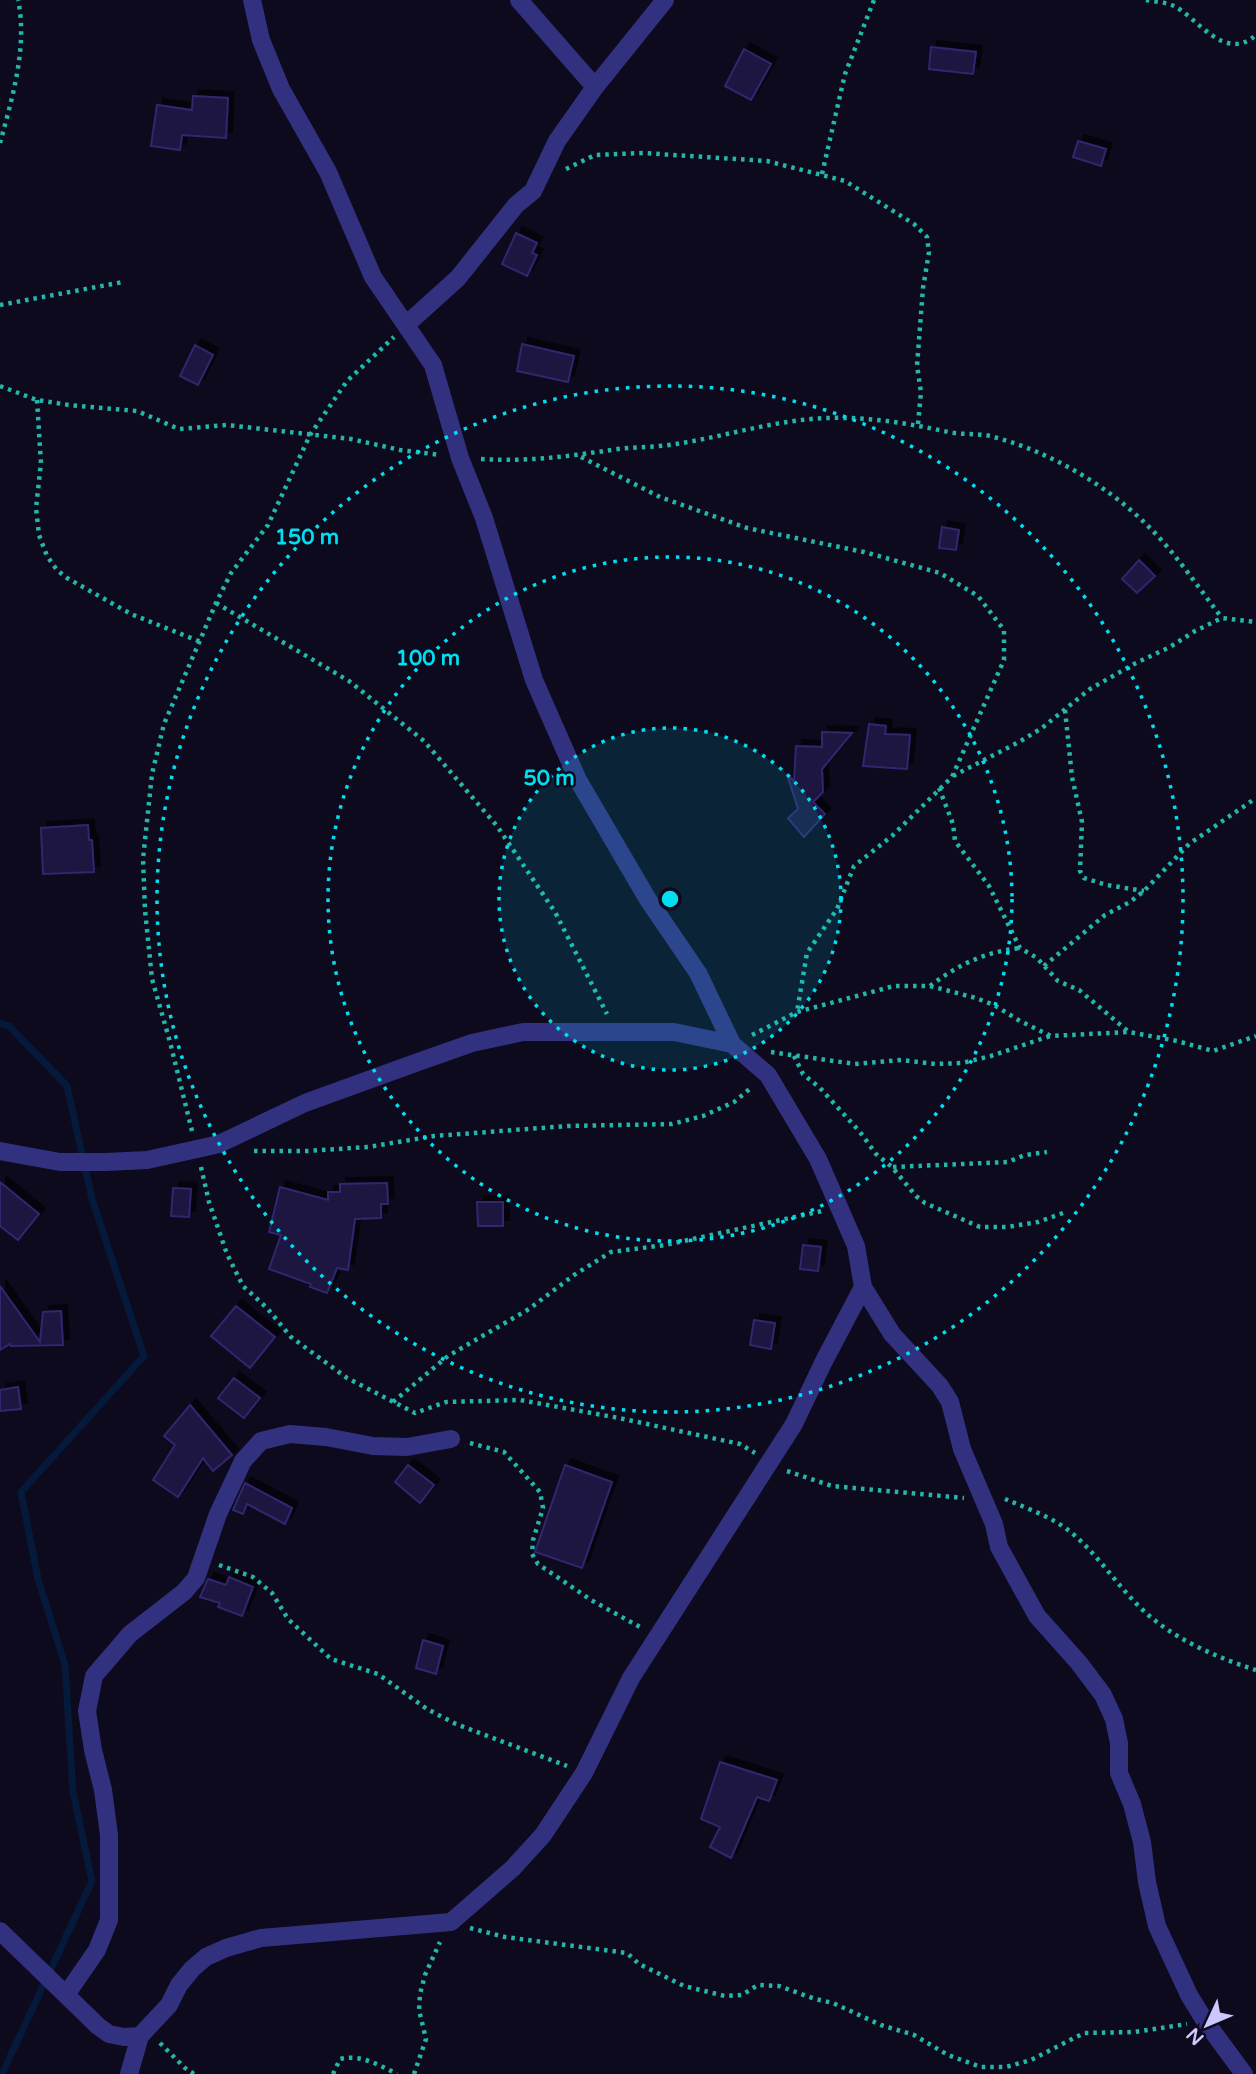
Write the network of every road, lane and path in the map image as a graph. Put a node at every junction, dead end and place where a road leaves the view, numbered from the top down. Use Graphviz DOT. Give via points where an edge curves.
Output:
graph roads {
  1 [pos="18,0"];
  2 [pos="252,0"];
  3 [pos="519,0"];
  4 [pos="665,0"];
  5 [pos="874,0"];
  6 [pos="1146,0"];
  7 [pos="1256,34"];
  8 [pos="1254,41"];
  9 [pos="595,87"];
  10 [pos="0,144"];
  11 [pos="564,170"];
  12 [pos="821,174"];
  13 [pos="123,282"];
  14 [pos="0,305"];
  15 [pos="407,324"];
  16 [pos="0,386"];
  17 [pos="37,400"];
  18 [pos="918,425"];
  19 [pos="310,435"];
  20 [pos="580,456"];
  21 [pos="460,458"];
  22 [pos="216,603"];
  23 [pos="1222,618"];
  24 [pos="1256,622"];
  25 [pos="201,642"];
  26 [pos="1065,709"];
  27 [pos="952,777"];
  28 [pos="939,788"];
  29 [pos="1256,798"];
  30 [pos="1144,891"];
  31 [pos="1020,948"];
  32 [pos="1044,965"];
  33 [pos="930,986"];
  34 [pos="797,1012"];
  35 [pos="1129,1032"];
  36 [pos="617,1033"];
  37 [pos="1051,1035"];
  38 [pos="1256,1036"];
  39 [pos="732,1045"];
  40 [pos="769,1051"];
  41 [pos="794,1056"];
  42 [pos="768,1075"];
  43 [pos="197,1149"];
  44 [pos="0,1151"];
  45 [pos="249,1151"];
  46 [pos="1047,1152"];
  47 [pos="892,1167"];
  48 [pos="840,1207"];
  49 [pos="1063,1213"];
  50 [pos="863,1287"];
  51 [pos="393,1402"];
  52 [pos="415,1413"];
  53 [pos="422,1418"];
  54 [pos="451,1439"];
  55 [pos="770,1464"];
  56 [pos="982,1494"];
  57 [pos="202,1563"];
  58 [pos="658,1636"];
  59 [pos="1256,1670"];
  60 [pos="584,1773"];
  61 [pos="451,1922"];
  62 [pos="0,1931"];
  63 [pos="63,1992"];
  64 [pos="1205,2021"];
  65 [pos="144,2033"];
  66 [pos="129,2074"];
  67 [pos="194,2074"];
  68 [pos="333,2074"];
  69 [pos="397,2074"];
  70 [pos="414,2074"];
  71 [pos="1244,2074"];
  1 -- 10 [label="path" via="21,41"];
  2 -- 15 [label="street" via="261,40 281,89 328,172 373,277"];
  3 -- 9 [label="street"];
  4 -- 9 [label="street"];
  5 -- 12 [label="path" via="845,74"];
  6 -- 8 [label="path" via="1173,5 1216,39"];
  7 -- 8 [label="path"];
  9 -- 15 [label="street" via="556,141 533,191 516,205 458,278"];
  11 -- 12 [label="path" via="595,155 643,153 767,161"];
  12 -- 18 [label="path" via="869,195 927,237 917,366 922,392"];
  13 -- 14 [label="path"];
  15 -- 19 [label="path" via="347,381"];
  15 -- 21 [label="street" via="433,365"];
  16 -- 17 [label="path"];
  17 -- 19 [label="path" via="137,411 179,429 227,425"];
  17 -- 25 [label="path" via="41,463 36,508 47,556 67,578 131,614"];
  18 -- 20 [label="path" via="811,419"];
  18 -- 23 [label="path" via="988,436 1036,451 1078,473 1146,524"];
  19 -- 21 [label="path"];
  19 -- 22 [label="path" via="268,525"];
  20 -- 21 [label="path" via="539,461"];
  20 -- 27 [label="path" via="688,508 747,528 940,573 978,596 1004,631 1004,660"];
  21 -- 39 [label="street" via="534,680 578,780 647,898 698,973"];
  22 -- 25 [label="path"];
  22 -- 36 [label="path" via="349,681 424,741 497,826 555,912"];
  23 -- 24 [label="path"];
  23 -- 26 [label="path" via="1090,689"];
  25 -- 43 [label="path" via="164,724 152,774 144,859 152,979"];
  26 -- 27 [label="path" via="1019,742"];
  26 -- 30 [label="path" via="1082,822 1080,871 1084,878"];
  27 -- 28 [label="path"];
  28 -- 31 [label="path" via="955,841 989,886"];
  28 -- 34 [label="path" via="855,866 837,909 807,953"];
  29 -- 30 [label="path" via="1189,844"];
  30 -- 32 [label="path" via="1105,915"];
  31 -- 32 [label="path"];
  31 -- 33 [label="path" via="977,957"];
  32 -- 35 [label="path" via="1058,981 1079,990"];
  33 -- 34 [label="path" via="894,986"];
  33 -- 37 [label="path" via="994,1005"];
  34 -- 39 [label="path"];
  35 -- 37 [label="path"];
  35 -- 38 [label="path" via="1213,1051"];
  36 -- 39 [label="street" via="674,1032"];
  36 -- 43 [label="street" via="523,1032 472,1043 305,1103 219,1144"];
  37 -- 41 [label="path" via="962,1063 901,1060 855,1064"];
  39 -- 42 [label="street"];
  40 -- 41 [label="path"];
  41 -- 47 [label="path" via="803,1074"];
  42 -- 45 [label="path" via="734,1102 672,1124 568,1126 434,1136 368,1147"];
  42 -- 48 [label="street"];
  43 -- 44 [label="street" via="147,1160 106,1162 60,1162"];
  43 -- 51 [label="path" via="209,1202 243,1286 291,1337 347,1378"];
  46 -- 47 [label="path" via="1008,1162"];
  47 -- 49 [label="path" via="925,1203 980,1227 1038,1222"];
  48 -- 50 [label="street" via="856,1246"];
  48 -- 51 [label="path" via="665,1245 611,1252 529,1309 448,1356"];
  50 -- 55 [label="street"];
  50 -- 56 [label="street" via="892,1334 950,1402 962,1449"];
  51 -- 52 [label="path"];
  52 -- 53 [label="path"];
  52 -- 55 [label="path" via="446,1402 520,1400 740,1444"];
  54 -- 57 [label="street" via="407,1447 290,1434 261,1441 243,1461"];
  54 -- 58 [label="path" via="504,1452 540,1492 543,1508 532,1553 538,1563 591,1600"];
  55 -- 56 [label="path" via="832,1486"];
  55 -- 58 [label="street"];
  56 -- 59 [label="path" via="1064,1527 1146,1614 1180,1638"];
  56 -- 64 [label="street" via="999,1547 1037,1616 1103,1695 1114,1719 1119,1773 1142,1842 1157,1926"];
  57 -- 60 [label="path" via="253,1577 331,1660 379,1674 456,1724"];
  57 -- 63 [label="street" via="184,1592 130,1634 94,1675 87,1711 108,1835 109,1920 97,1951"];
  58 -- 60 [label="street" via="631,1678"];
  60 -- 61 [label="street" via="513,1868"];
  61 -- 64 [label="path" via="505,1937 627,1953 639,1964 684,1986 725,1996 743,1995 758,1985 779,1986 849,2008 981,2067 1031,2060 1084,2032 1144,2031"];
  61 -- 65 [label="street" via="261,1938 226,1948 192,1969 169,2006"];
  61 -- 70 [label="path" via="420,1994 426,2039"];
  62 -- 63 [label="street"];
  63 -- 65 [label="street" via="109,2034"];
  64 -- 71 [label="street"];
  65 -- 66 [label="street"];
  65 -- 67 [label="path"];
  68 -- 69 [label="path" via="340,2059 351,2056"];
}
